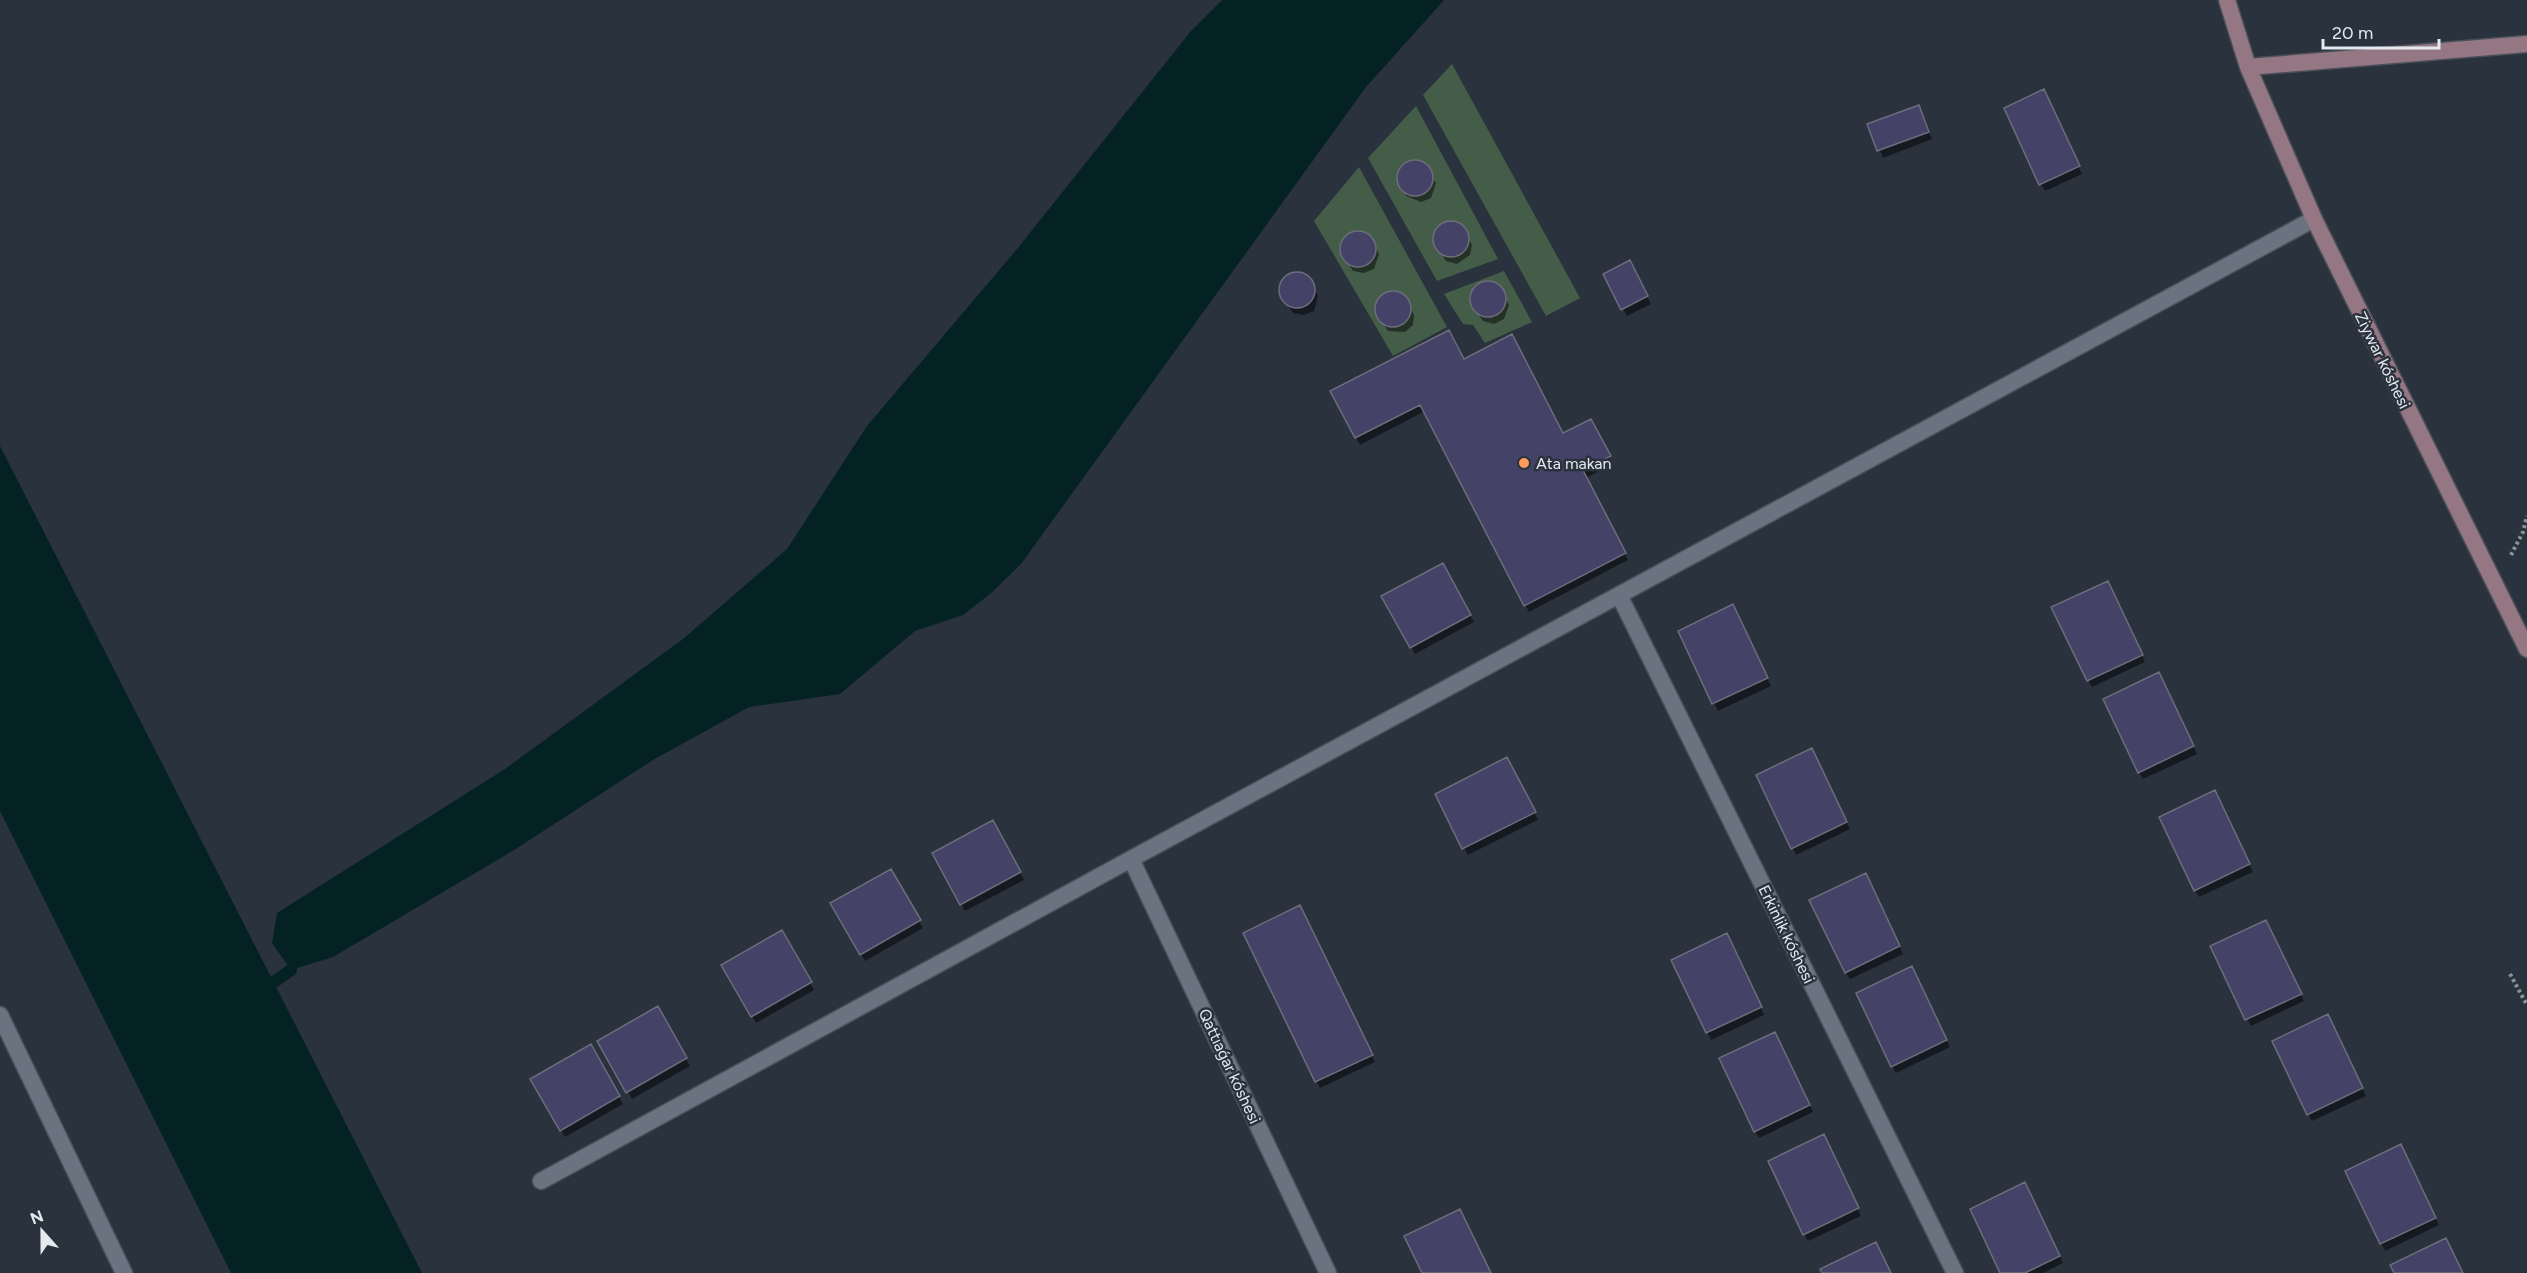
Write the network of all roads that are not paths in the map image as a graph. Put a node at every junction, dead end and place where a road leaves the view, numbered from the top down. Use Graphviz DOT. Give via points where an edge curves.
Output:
graph roads {
  1 [pos="2228,0"];
  2 [pos="2527,44"];
  3 [pos="2248,67"];
  4 [pos="2314,219"];
  5 [pos="1619,595"];
  6 [pos="2527,649"];
  7 [pos="1131,859"];
  8 [pos="0,1015"];
  9 [pos="542,1181"];
  10 [pos="123,1273"];
  11 [pos="1328,1273"];
  12 [pos="1955,1273"];
  1 -- 3 [label="main road, Ziywar kóshesi"];
  2 -- 3 [label="main road"];
  3 -- 4 [label="main road, Ziywar kóshesi"];
  4 -- 5 [label="street"];
  4 -- 6 [label="main road, Ziywar kóshesi"];
  5 -- 7 [label="street"];
  5 -- 12 [label="street, Erkinlik kóshesi"];
  7 -- 9 [label="street"];
  7 -- 11 [label="street, Qattıaǵar kóshesi"];
  8 -- 10 [label="street"];
}
